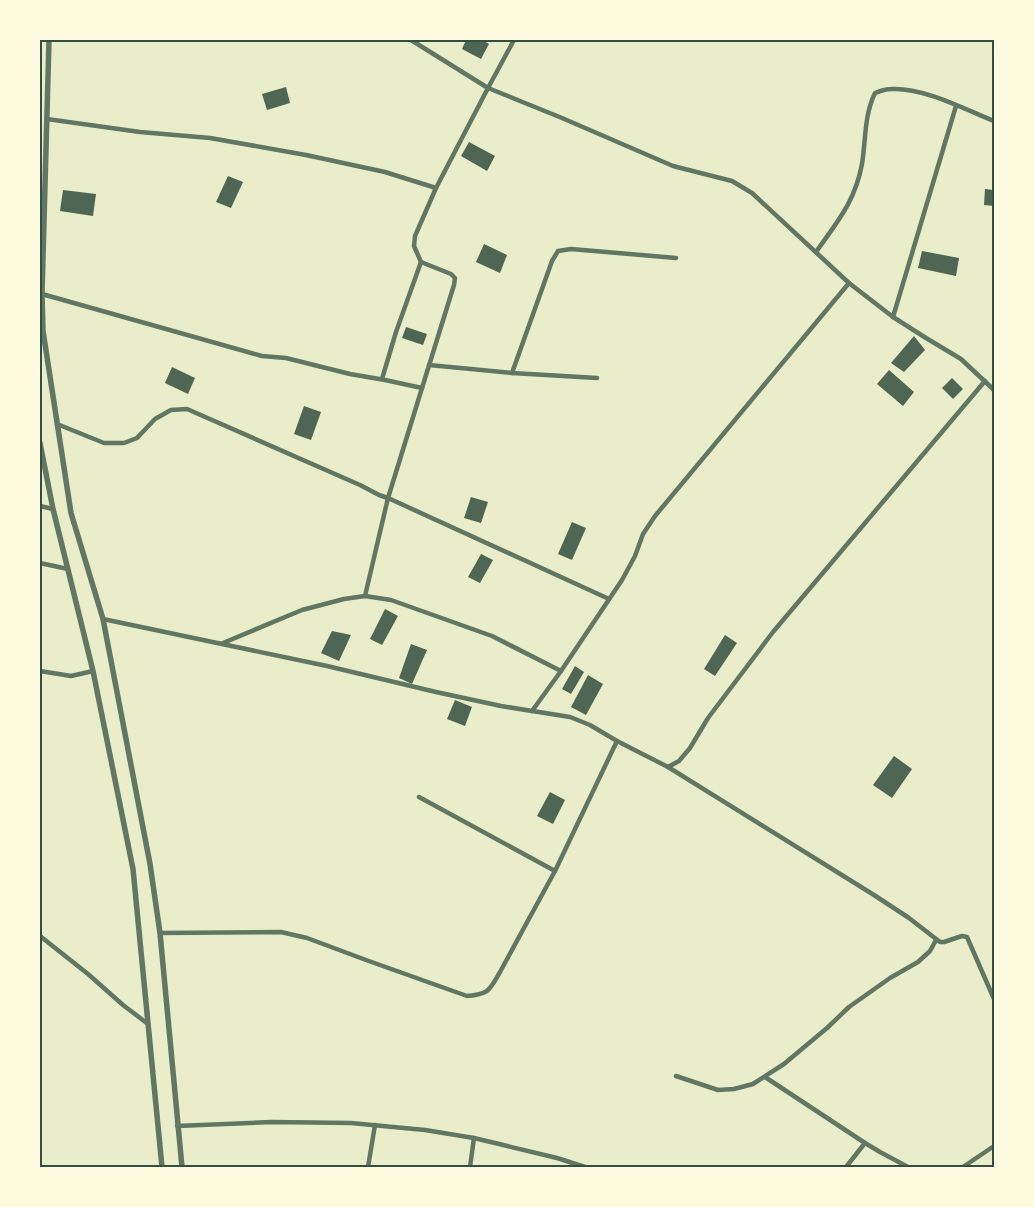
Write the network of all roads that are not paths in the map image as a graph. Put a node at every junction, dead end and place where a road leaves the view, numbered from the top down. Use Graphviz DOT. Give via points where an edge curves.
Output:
graph roads {
  1 [pos="49,40"];
  2 [pos="411,40"];
  3 [pos="514,40"];
  4 [pos="488,88"];
  5 [pos="956,106"];
  6 [pos="47,119"];
  7 [pos="994,121"];
  8 [pos="436,188"];
  9 [pos="816,252"];
  10 [pos="676,258"];
  11 [pos="421,262"];
  12 [pos="849,283"];
  13 [pos="42,294"];
  14 [pos="893,317"];
  15 [pos="430,365"];
  16 [pos="512,373"];
  17 [pos="597,378"];
  18 [pos="382,379"];
  19 [pos="986,381"];
  20 [pos="422,388"];
  21 [pos="994,390"];
  22 [pos="57,424"];
  23 [pos="40,443"];
  24 [pos="388,498"];
  25 [pos="40,506"];
  26 [pos="53,509"];
  27 [pos="40,563"];
  28 [pos="68,569"];
  29 [pos="365,596"];
  30 [pos="609,599"];
  31 [pos="103,619"];
  32 [pos="223,643"];
  33 [pos="93,671"];
  34 [pos="561,671"];
  35 [pos="40,672"];
  36 [pos="532,711"];
  37 [pos="617,741"];
  38 [pos="668,767"];
  39 [pos="419,798"];
  40 [pos="555,871"];
  41 [pos="160,933"];
  42 [pos="40,936"];
  43 [pos="936,940"];
  44 [pos="994,999"];
  45 [pos="148,1024"];
  46 [pos="676,1076"];
  47 [pos="764,1077"];
  48 [pos="375,1125"];
  49 [pos="177,1126"];
  50 [pos="474,1138"];
  51 [pos="865,1143"];
  52 [pos="994,1146"];
  53 [pos="162,1167"];
  54 [pos="182,1167"];
  55 [pos="368,1167"];
  56 [pos="470,1167"];
  57 [pos="585,1167"];
  58 [pos="846,1167"];
  59 [pos="908,1167"];
  60 [pos="963,1167"];
  1 -- 6 [label="street"];
  2 -- 4 [label="street"];
  3 -- 4 [label="street"];
  4 -- 8 [label="street"];
  4 -- 9 [label="street" via="673,166 732,181 752,193"];
  5 -- 7 [label="street"];
  5 -- 9 [label="street" via="908,90 889,89 876,93 867,118 856,188 844,213"];
  5 -- 14 [label="street"];
  6 -- 8 [label="street" via="210,138 385,172"];
  6 -- 13 [label="street"];
  8 -- 11 [label="street" via="414,236 414,246"];
  9 -- 12 [label="street"];
  10 -- 16 [label="street" via="571,249 558,252"];
  11 -- 15 [label="street" via="454,278"];
  11 -- 18 [label="street"];
  12 -- 14 [label="street"];
  12 -- 30 [label="street" via="655,516"];
  13 -- 18 [label="street" via="262,356 286,358"];
  13 -- 22 [label="street" via="43,331"];
  14 -- 19 [label="street" via="961,359"];
  15 -- 16 [label="street"];
  15 -- 20 [label="street"];
  16 -- 17 [label="street"];
  18 -- 20 [label="street"];
  19 -- 21 [label="street"];
  19 -- 38 [label="street" via="773,632 708,718 690,748 679,761"];
  20 -- 24 [label="street"];
  22 -- 24 [label="street" via="104,443 124,443 137,438 155,419 171,410 187,409"];
  22 -- 31 [label="street" via="71,513"];
  23 -- 26 [label="street"];
  24 -- 29 [label="street"];
  24 -- 30 [label="street"];
  25 -- 26 [label="street"];
  26 -- 28 [label="street"];
  27 -- 28 [label="street"];
  28 -- 33 [label="street"];
  29 -- 32 [label="street" via="302,610"];
  29 -- 34 [label="street" via="391,600 492,636"];
  30 -- 34 [label="street"];
  31 -- 32 [label="street"];
  31 -- 41 [label="street"];
  32 -- 36 [label="street"];
  33 -- 35 [label="street" via="71,676"];
  33 -- 45 [label="street" via="132,869"];
  34 -- 36 [label="street"];
  36 -- 37 [label="street" via="570,717"];
  37 -- 38 [label="street"];
  37 -- 40 [label="street"];
  38 -- 43 [label="street" via="909,918"];
  39 -- 40 [label="street"];
  40 -- 41 [label="street" via="492,986 483,994 467,996 307,938 281,932"];
  41 -- 49 [label="street"];
  42 -- 45 [label="street"];
  43 -- 44 [label="street" via="944,942 967,937"];
  43 -- 47 [label="street" via="930,952 918,962 849,1007 784,1064"];
  45 -- 53 [label="street"];
  46 -- 47 [label="street" via="718,1090 753,1084"];
  47 -- 51 [label="street"];
  48 -- 49 [label="street" via="271,1122"];
  48 -- 50 [label="street"];
  48 -- 55 [label="street"];
  49 -- 54 [label="street"];
  50 -- 56 [label="street"];
  50 -- 57 [label="street"];
  51 -- 58 [label="street"];
  51 -- 59 [label="street"];
  52 -- 60 [label="street"];
}
